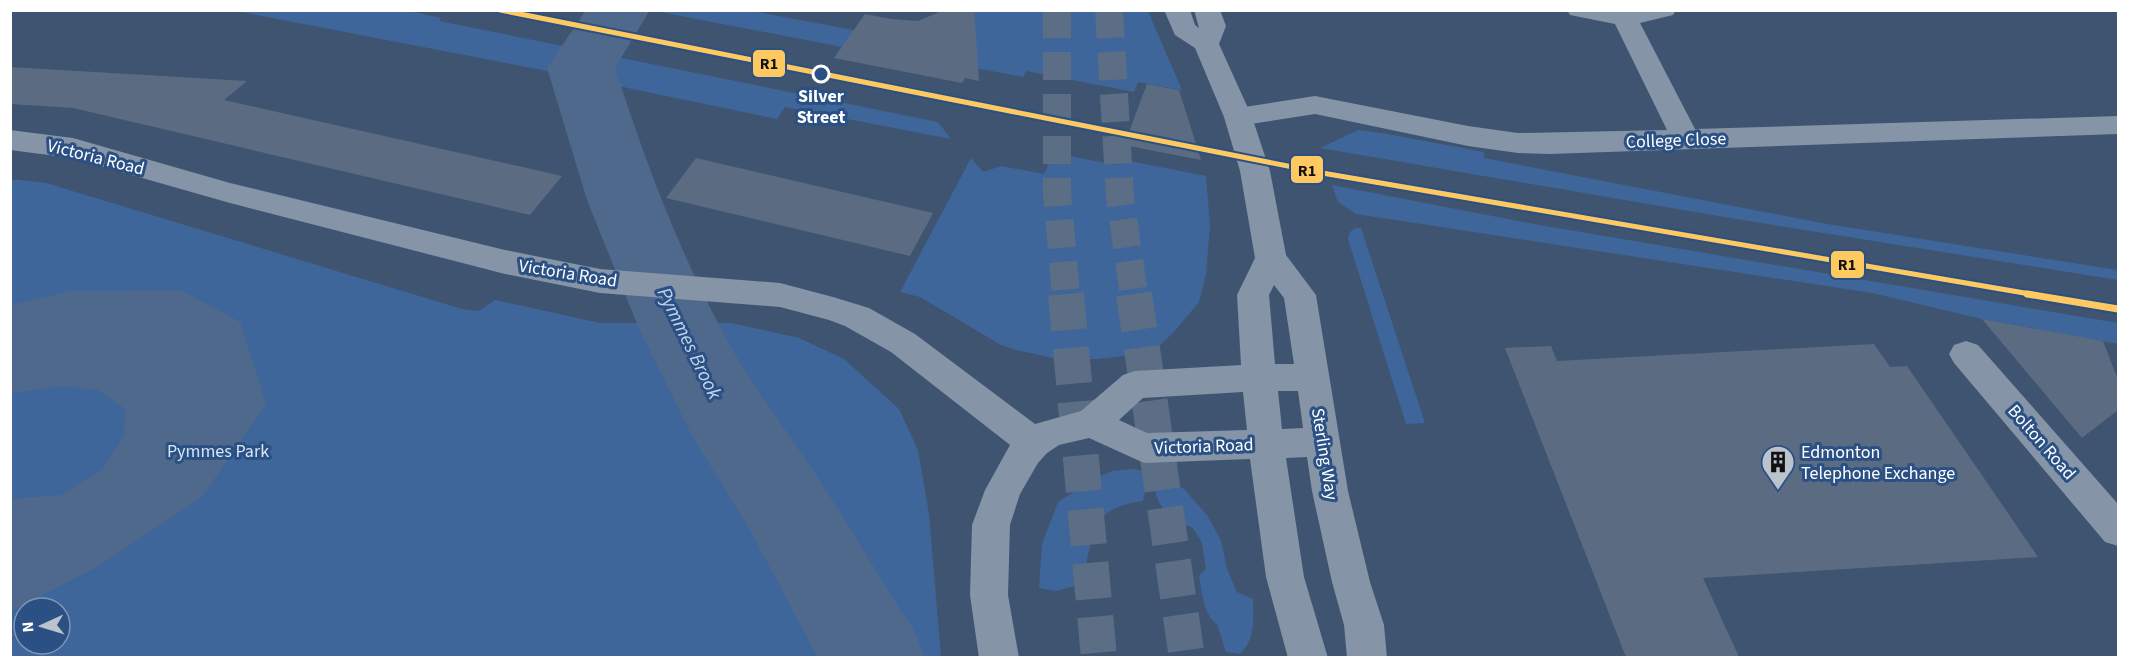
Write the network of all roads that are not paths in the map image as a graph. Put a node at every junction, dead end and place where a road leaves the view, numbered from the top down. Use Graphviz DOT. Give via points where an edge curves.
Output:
graph roads {
  1 [pos="1177,10"];
  2 [pos="1206,10"];
  3 [pos="1579,10"];
  4 [pos="1664,10"];
  5 [pos="1625,18"];
  6 [pos="1206,44"];
  7 [pos="1238,117"];
  8 [pos="2118,125"];
  9 [pos="10,140"];
  10 [pos="1686,140"];
  11 [pos="1271,258"];
  12 [pos="1966,354"];
  13 [pos="1259,377"];
  14 [pos="1313,378"];
  15 [pos="1091,423"];
  16 [pos="1322,442"];
  17 [pos="1034,443"];
  18 [pos="1266,444"];
  19 [pos="2118,530"];
  20 [pos="999,657"];
  21 [pos="1308,657"];
  22 [pos="1367,657"];
  1 -- 6 [label="street, Sterling Way" via="1184,29"];
  2 -- 6 [label="street, Sterling Way" via="1213,26"];
  3 -- 5 [label="street"];
  4 -- 5 [label="street"];
  5 -- 10 [label="street"];
  6 -- 7 [label="street, Sterling Way"];
  7 -- 10 [label="street, College Close" via="1315,105 1518,143"];
  7 -- 11 [label="street, Sterling Way" via="1255,171"];
  8 -- 10 [label="street, College Close"];
  9 -- 17 [label="street, Victoria Road" via="73,148 230,193 505,262 600,281 780,295 856,316 903,343"];
  11 -- 13 [label="street" via="1253,296"];
  11 -- 14 [label="street, Sterling Way" via="1300,295"];
  12 -- 19 [label="street, Bolton Road"];
  13 -- 14 [label="street"];
  13 -- 15 [label="street" via="1135,385"];
  13 -- 18 [label="street"];
  14 -- 16 [label="street, Sterling Way"];
  15 -- 17 [label="street" via="1050,433"];
  15 -- 18 [label="street, Victoria Road" via="1144,448"];
  16 -- 18 [label="street, Victoria Road"];
  16 -- 22 [label="street, Sterling Way" via="1330,492 1364,625"];
  17 -- 20 [label="street" via="1003,490 991,525 989,595"];
  18 -- 21 [label="street" via="1285,577"];
}
